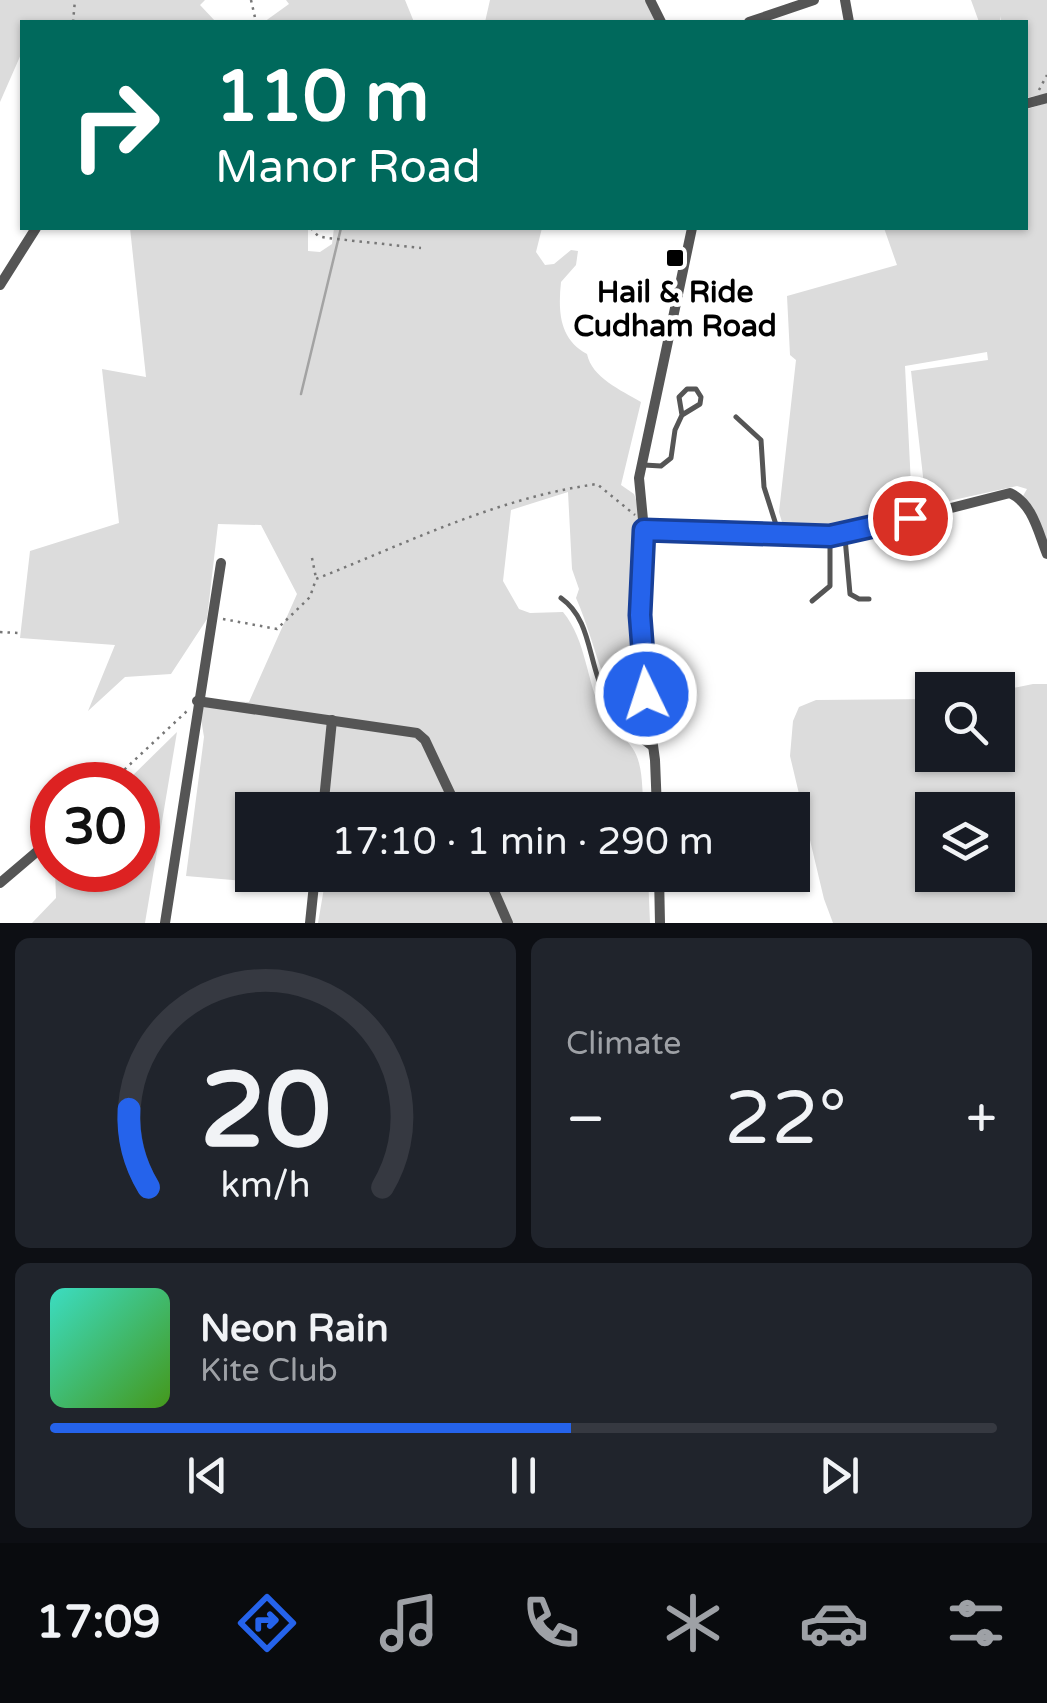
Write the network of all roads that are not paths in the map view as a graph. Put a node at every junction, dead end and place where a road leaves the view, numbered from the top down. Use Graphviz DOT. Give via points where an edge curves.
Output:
graph roads {
  1 [pos="814,0"];
  2 [pos="755,20"];
  3 [pos="1047,98"];
  4 [pos="1029,101"];
  5 [pos="35,230"];
  6 [pos="695,230"];
  7 [pos="0,285"];
  8 [pos="682,414"];
  9 [pos="736,416"];
  10 [pos="641,465"];
  11 [pos="644,530"];
  12 [pos="779,534"];
  13 [pos="845,535"];
  14 [pos="830,536"];
  15 [pos="1047,554"];
  16 [pos="221,563"];
  17 [pos="560,598"];
  18 [pos="869,598"];
  19 [pos="812,602"];
  20 [pos="197,701"];
  21 [pos="332,720"];
  22 [pos="654,750"];
  23 [pos="325,792"];
  24 [pos="450,792"];
  25 [pos="656,792"];
  26 [pos="30,858"];
  27 [pos="0,883"];
  28 [pos="313,892"];
  29 [pos="494,892"];
  30 [pos="659,892"];
  31 [pos="165,923"];
  32 [pos="310,923"];
  33 [pos="508,923"];
  34 [pos="660,923"];
  1 -- 2 [label="street"];
  3 -- 4 [label="street"];
  5 -- 7 [label="street"];
  6 -- 10 [label="street"];
  8 -- 8 [label="lane" via="680,393 698,391 700,404"];
  8 -- 10 [label="lane" via="670,460"];
  9 -- 12 [label="lane" via="761,440 764,487"];
  10 -- 11 [label="street"];
  11 -- 12 [label="street"];
  11 -- 22 [label="street" via="640,615"];
  12 -- 14 [label="street"];
  13 -- 14 [label="street"];
  13 -- 15 [label="street" via="1010,493 1030,512"];
  13 -- 18 [label="lane" via="850,594"];
  14 -- 19 [label="lane" via="830,586"];
  16 -- 20 [label="street"];
  17 -- 22 [label="lane" via="582,623 600,684 618,716"];
  20 -- 21 [label="street"];
  20 -- 31 [label="street"];
  21 -- 23 [label="street"];
  21 -- 24 [label="street" via="417,733"];
  22 -- 25 [label="street"];
  26 -- 27 [label="street"];
  28 -- 32 [label="street"];
  29 -- 33 [label="street"];
  30 -- 34 [label="street"];
}
